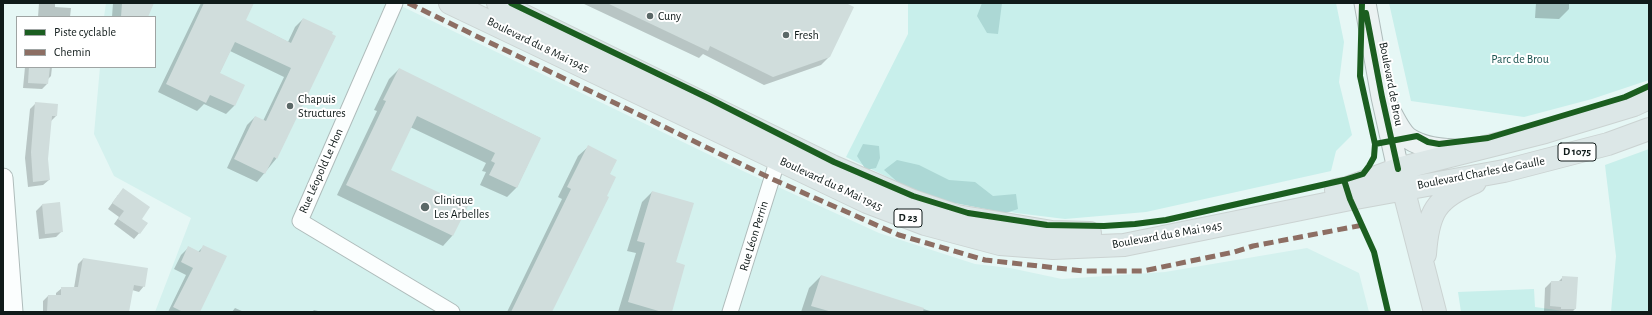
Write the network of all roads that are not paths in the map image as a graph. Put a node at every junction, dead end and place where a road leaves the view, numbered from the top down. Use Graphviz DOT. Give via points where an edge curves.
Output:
graph roads {
  1 [pos="395,3"];
  2 [pos="450,3"];
  3 [pos="498,3"];
  4 [pos="1365,3"];
  5 [pos="1382,97"];
  6 [pos="1649,98"];
  7 [pos="1649,129"];
  8 [pos="1472,150"];
  9 [pos="778,160"];
  10 [pos="1504,171"];
  11 [pos="3,178"];
  12 [pos="1401,179"];
  13 [pos="1424,268"];
  14 [pos="12,312"];
  15 [pos="452,312"];
  16 [pos="730,312"];
  17 [pos="1435,312"];
  1 -- 15 [label="street, Rue Léopold Le Hon" via="300,221"];
  2 -- 9 [label="main road, Boulevard du 8 Mai 1945 / D 23"];
  3 -- 12 [label="main road, Boulevard du 8 Mai 1945 / D 23" via="570,32 832,166 913,202 957,216 1045,230 1114,234 1172,227 1347,188"];
  4 -- 5 [label="main road, Boulevard de Brou"];
  5 -- 8 [label="main road" via="1407,138 1428,147"];
  5 -- 12 [label="main road, Boulevard de Brou"];
  6 -- 8 [label="main road, Boulevard Charles de Gaulle / D 1075" via="1545,132"];
  7 -- 10 [label="main road, Boulevard Charles de Gaulle / D 1075" via="1608,144"];
  8 -- 12 [label="main road, Boulevard Charles de Gaulle / D 1075"];
  9 -- 12 [label="main road, Boulevard du 8 Mai 1945 / D 23" via="867,202 925,224 1000,244 1053,248 1124,245"];
  9 -- 16 [label="street, Rue Léon Perrin"];
  10 -- 12 [label="main road, Boulevard Charles de Gaulle / D 1075"];
  10 -- 13 [label="main road" via="1462,187 1442,201 1431,217 1427,231"];
  11 -- 14 [label="street"];
  12 -- 13 [label="main road, Boulevard de Brou"];
  13 -- 17 [label="main road, Boulevard de Brou"];
}
